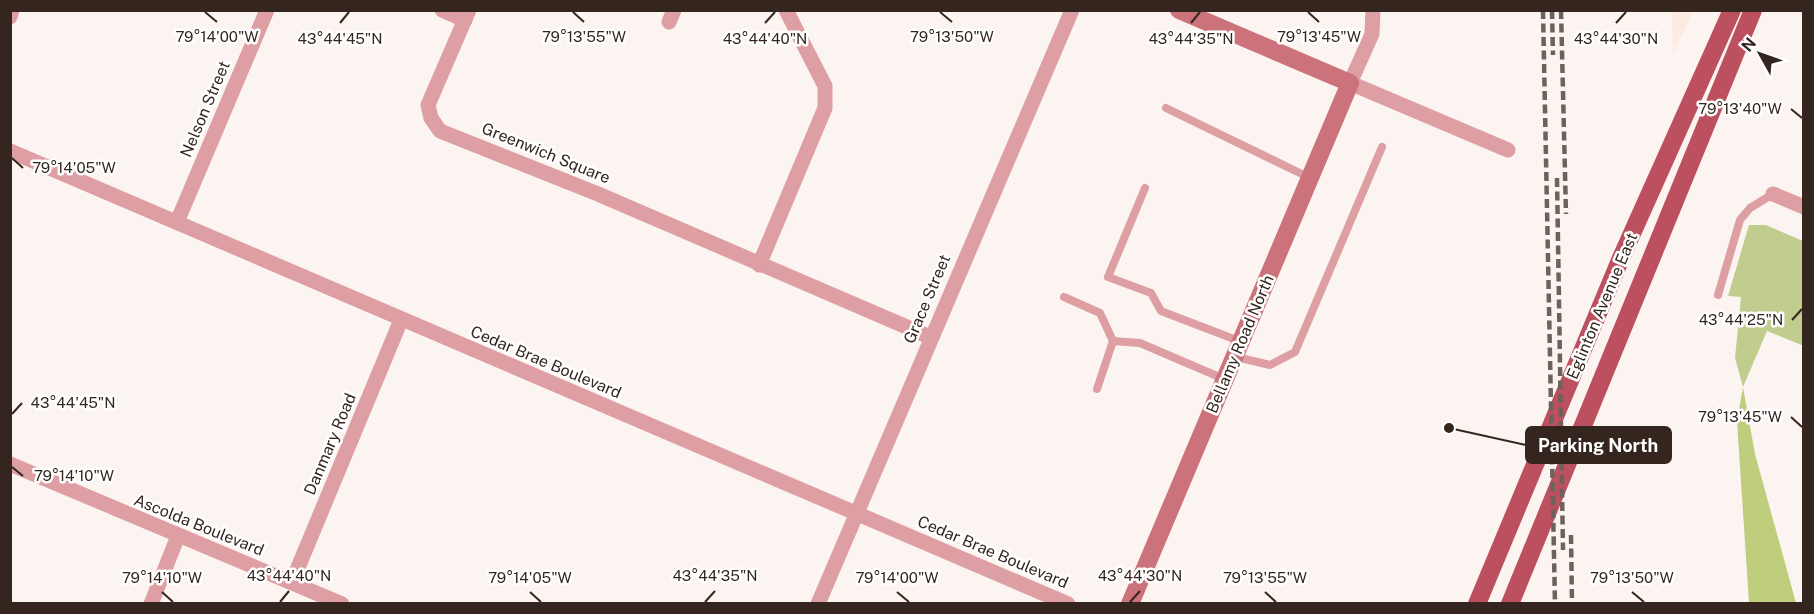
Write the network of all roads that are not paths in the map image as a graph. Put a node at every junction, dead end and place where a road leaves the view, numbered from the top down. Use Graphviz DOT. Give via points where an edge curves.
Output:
graph roads {
  1 [pos="12,10"];
  2 [pos="267,10"];
  3 [pos="442,10"];
  4 [pos="786,10"];
  5 [pos="1072,10"];
  6 [pos="1179,10"];
  7 [pos="1373,10"];
  8 [pos="1732,10"];
  9 [pos="1754,10"];
  10 [pos="467,15"];
  11 [pos="10,17"];
  12 [pos="1350,83"];
  13 [pos="1166,108"];
  14 [pos="1382,147"];
  15 [pos="1508,150"];
  16 [pos="10,151"];
  17 [pos="1310,178"];
  18 [pos="1145,188"];
  19 [pos="1773,194"];
  20 [pos="1803,207"];
  21 [pos="177,222"];
  22 [pos="759,265"];
  23 [pos="1718,295"];
  24 [pos="1064,297"];
  25 [pos="401,320"];
  26 [pos="930,338"];
  27 [pos="1113,341"];
  28 [pos="1238,349"];
  29 [pos="1225,380"];
  30 [pos="1097,389"];
  31 [pos="11,465"];
  32 [pos="855,513"];
  33 [pos="178,536"];
  34 [pos="292,582"];
  35 [pos="151,603"];
  36 [pos="342,603"];
  37 [pos="818,603"];
  38 [pos="1068,603"];
  39 [pos="1130,603"];
  40 [pos="1477,603"];
  41 [pos="1510,603"];
  1 -- 11 [label="street"];
  2 -- 21 [label="street, Nelson Street"];
  3 -- 10 [label="street"];
  4 -- 22 [label="street" via="825,86 825,108"];
  5 -- 26 [label="street, Grace Street"];
  6 -- 12 [label="street"];
  7 -- 12 [label="street" via="1372,34"];
  8 -- 40 [label="main road, Eglinton Avenue East" via="1621,258"];
  9 -- 41 [label="main road, Eglinton Avenue East"];
  10 -- 22 [label="street, Greenwich Square" via="428,105 430,118 440,131 598,194"];
  12 -- 15 [label="street"];
  12 -- 17 [label="street, Bellamy Road North"];
  13 -- 17 [label="lane"];
  14 -- 28 [label="lane" via="1295,352 1270,364"];
  16 -- 21 [label="street, Cedar Brae Boulevard"];
  17 -- 28 [label="street, Bellamy Road North"];
  18 -- 28 [label="lane" via="1108,277 1151,293 1161,311"];
  19 -- 20 [label="street"];
  19 -- 23 [label="lane" via="1750,208 1740,220"];
  21 -- 25 [label="street, Cedar Brae Boulevard"];
  22 -- 26 [label="street, Greenwich Square"];
  24 -- 27 [label="lane" via="1100,313"];
  25 -- 32 [label="street, Cedar Brae Boulevard"];
  25 -- 34 [label="street, Danmary Road"];
  26 -- 32 [label="street, Grace Street"];
  27 -- 29 [label="lane" via="1140,343"];
  27 -- 30 [label="lane"];
  28 -- 29 [label="street, Bellamy Road North"];
  29 -- 39 [label="street, Bellamy Road North"];
  31 -- 33 [label="street, Ascolda Boulevard"];
  32 -- 37 [label="street, Grace Street"];
  32 -- 38 [label="street, Cedar Brae Boulevard"];
  33 -- 34 [label="street, Ascolda Boulevard"];
  33 -- 35 [label="street"];
  34 -- 36 [label="street, Ascolda Boulevard"];
}
